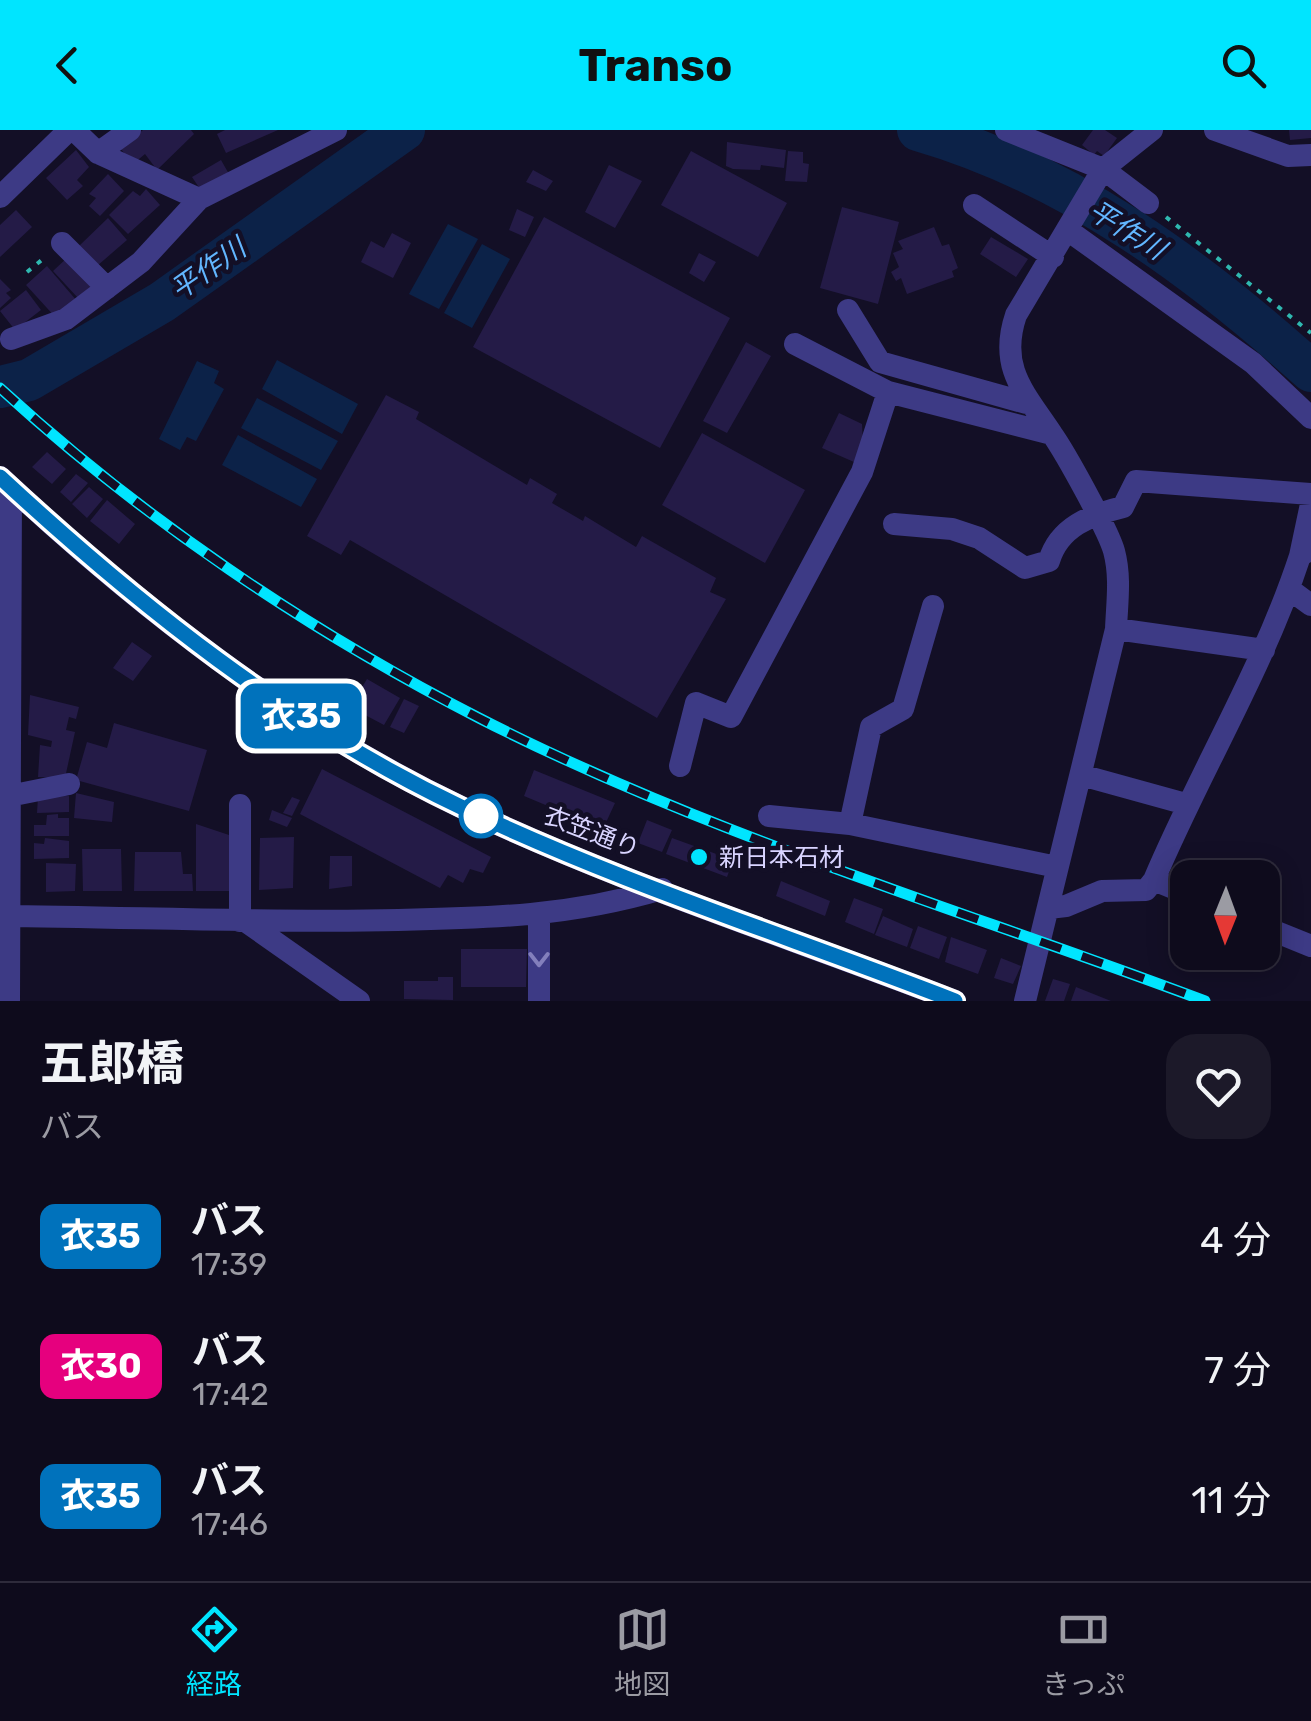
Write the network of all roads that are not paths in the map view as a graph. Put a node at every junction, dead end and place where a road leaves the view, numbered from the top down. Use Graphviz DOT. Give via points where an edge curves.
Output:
graph roads {
  1 [pos="71,130"];
  2 [pos="130,130"];
  3 [pos="336,130"];
  4 [pos="1006,130"];
  5 [pos="1152,130"];
  6 [pos="1215,130"];
  7 [pos="98,154"];
  8 [pos="1311,156"];
  9 [pos="1104,169"];
  10 [pos="0,196"];
  11 [pos="198,199"];
  12 [pos="1148,204"];
  13 [pos="974,205"];
  14 [pos="1069,231"];
  15 [pos="62,243"];
  16 [pos="1052,257"];
  17 [pos="107,288"];
  18 [pos="848,310"];
  19 [pos="11,338"];
  20 [pos="795,344"];
  21 [pos="888,392"];
  22 [pos="1026,403"];
  23 [pos="1311,418"];
  24 [pos="1052,434"];
  25 [pos="6,482"];
  26 [pos="1311,494"];
  27 [pos="1311,504"];
  28 [pos="1094,514"];
  29 [pos="894,524"];
  30 [pos="1306,552"];
  31 [pos="1289,589"];
  32 [pos="1311,604"];
  33 [pos="934,606"];
  34 [pos="1116,629"];
  35 [pos="1264,650"];
  36 [pos="4,701"];
  37 [pos="680,766"];
  38 [pos="1081,775"];
  39 [pos="69,784"];
  40 [pos="9,796"];
  41 [pos="1186,804"];
  42 [pos="240,805"];
  43 [pos="769,816"];
  44 [pos="850,824"];
  45 [pos="1057,868"];
  46 [pos="1154,880"];
  47 [pos="1170,887"];
  48 [pos="662,889"];
  49 [pos="1049,908"];
  50 [pos="4,916"];
  51 [pos="538,916"];
  52 [pos="244,922"];
  53 [pos="1280,933"];
  54 [pos="1311,946"];
  55 [pos="9,1001"];
  56 [pos="359,1001"];
  57 [pos="539,1001"];
  58 [pos="955,1001"];
  59 [pos="1025,1001"];
  1 -- 7 [label="street"];
  1 -- 10 [label="street"];
  2 -- 7 [label="street"];
  3 -- 11 [label="street"];
  4 -- 9 [label="street"];
  5 -- 9 [label="street"];
  6 -- 8 [label="street" via="1288,156"];
  7 -- 11 [label="street"];
  9 -- 12 [label="street"];
  9 -- 14 [label="street"];
  11 -- 17 [label="street" via="141,262"];
  13 -- 16 [label="street"];
  14 -- 16 [label="street"];
  14 -- 23 [label="street" via="1252,363"];
  15 -- 17 [label="street"];
  16 -- 22 [label="street" via="1007,341"];
  17 -- 19 [label="street" via="66,319"];
  18 -- 22 [label="street" via="880,362"];
  20 -- 21 [label="street"];
  21 -- 24 [label="street"];
  21 -- 37 [label="street" via="862,472 731,717 696,703"];
  22 -- 24 [label="street"];
  24 -- 28 [label="street"];
  25 -- 36 [label="street"];
  25 -- 48 [label="street, 衣笠通り" via="180,631 324,731 458,806"];
  26 -- 28 [label="street" via="1136,481 1122,508"];
  27 -- 30 [label="street"];
  28 -- 29 [label="street" via="1064,532 1049,561 1025,568 952,529"];
  28 -- 34 [label="street" via="1113,546 1119,573"];
  30 -- 31 [label="street"];
  31 -- 32 [label="street"];
  31 -- 35 [label="street"];
  33 -- 44 [label="street" via="903,708 872,727"];
  34 -- 35 [label="street"];
  34 -- 38 [label="street"];
  35 -- 41 [label="street"];
  36 -- 40 [label="street"];
  38 -- 41 [label="street"];
  38 -- 45 [label="street"];
  39 -- 40 [label="street"];
  40 -- 50 [label="street"];
  41 -- 46 [label="street"];
  42 -- 52 [label="street"];
  43 -- 44 [label="street"];
  44 -- 45 [label="street"];
  45 -- 49 [label="street"];
  46 -- 47 [label="street"];
  46 -- 49 [label="street" via="1146,890 1102,890"];
  48 -- 51 [label="street"];
  48 -- 58 [label="street, 衣笠通り"];
  49 -- 59 [label="street"];
  50 -- 52 [label="street"];
  50 -- 55 [label="street"];
  51 -- 52 [label="street"];
  51 -- 57 [label="street, one-way"];
  52 -- 56 [label="street"];
  53 -- 54 [label="street"];
}
